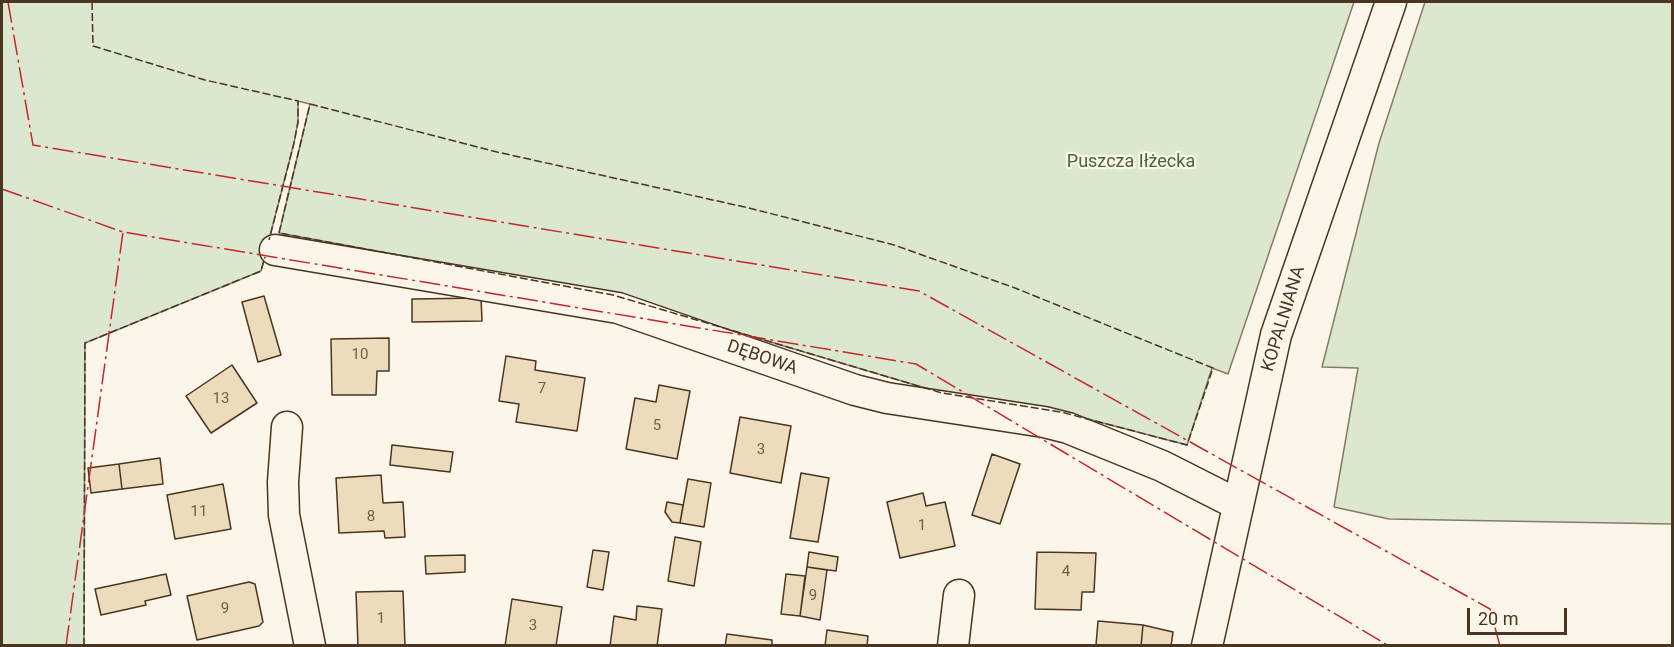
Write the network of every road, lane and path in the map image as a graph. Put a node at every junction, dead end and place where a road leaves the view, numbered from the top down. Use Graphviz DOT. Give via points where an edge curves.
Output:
graph roads {
  1 [pos="1391,2"];
  2 [pos="275,250"];
  3 [pos="287,427"];
  4 [pos="1237,504"];
  5 [pos="959,595"];
  6 [pos="310,645"];
  7 [pos="953,645"];
  8 [pos="1207,645"];
  1 -- 4 [label="street, KOPALNIANA" via="1276,335"];
  2 -- 4 [label="street, DĘBOWA" via="618,308 855,390 1068,428 1162,466"];
  3 -- 6 [label="street" via="283,508"];
  4 -- 8 [label="street, KOPALNIANA"];
  5 -- 7 [label="street"];
}
